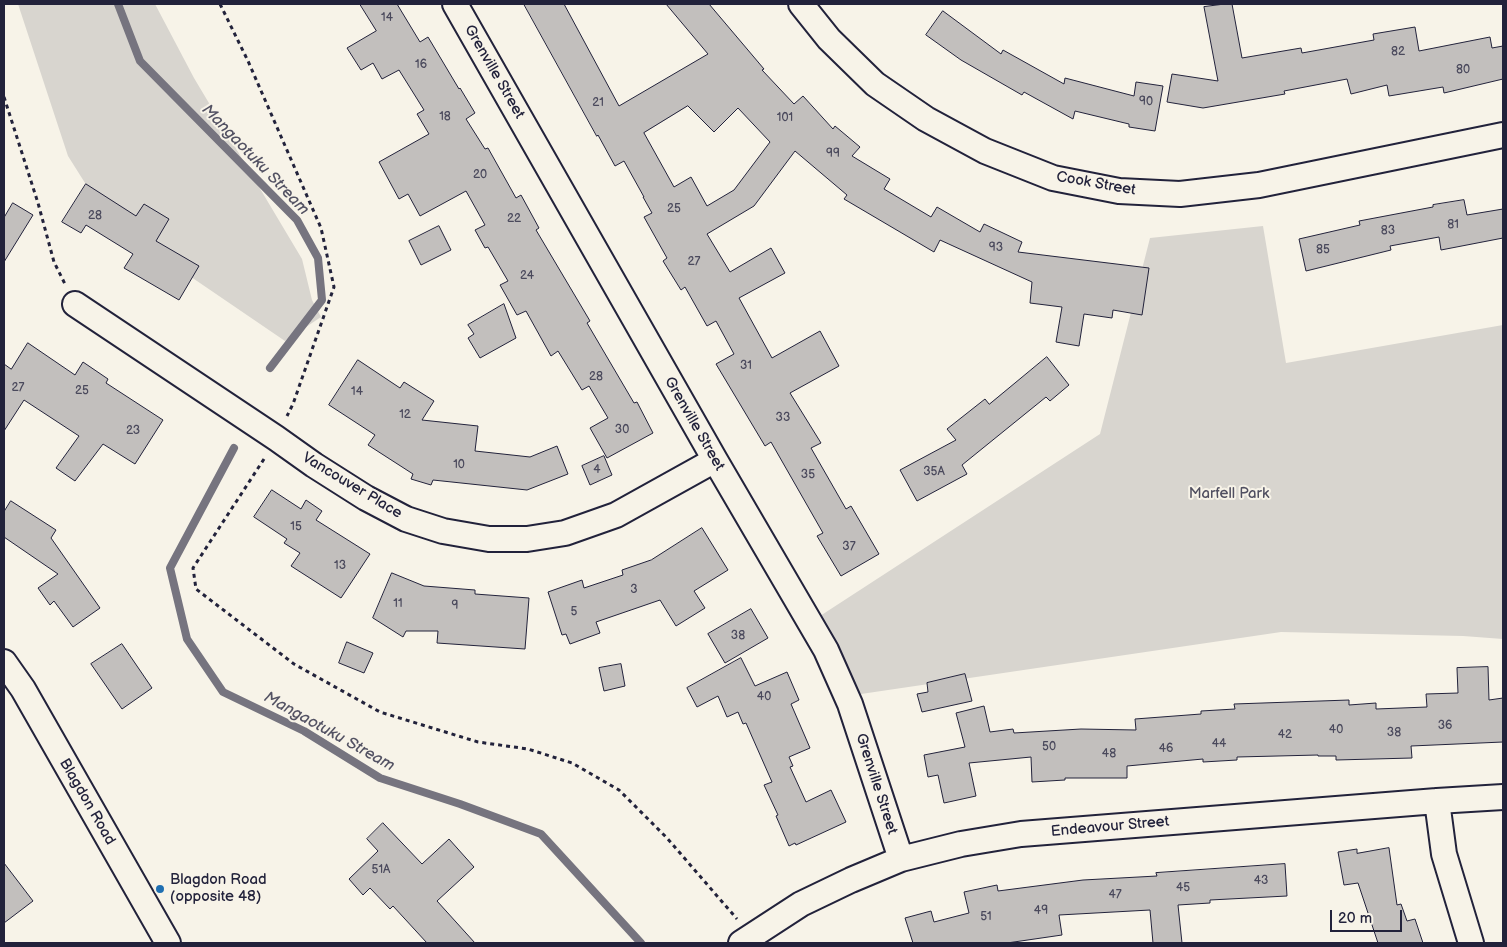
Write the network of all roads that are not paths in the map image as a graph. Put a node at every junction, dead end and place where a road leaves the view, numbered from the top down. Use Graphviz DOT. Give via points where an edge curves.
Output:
graph roads {
  1 [pos="455,4"];
  2 [pos="802,4"];
  3 [pos="1503,135"];
  4 [pos="75,304"];
  5 [pos="715,460"];
  6 [pos="4,662"];
  7 [pos="1503,797"];
  8 [pos="1437,801"];
  9 [pos="901,859"];
  10 [pos="168,943"];
  11 [pos="740,943"];
  12 [pos="1471,943"];
  1 -- 5 [label="street, Grenville Street"];
  2 -- 3 [label="street, Cook Street" via="830,39 876,84 926,119 985,152 1053,178 1119,191 1180,194 1259,185"];
  4 -- 5 [label="street, Vancouver Place" via="358,493 406,519 442,531 489,539 527,539 565,533 616,515"];
  5 -- 9 [label="street, Grenville Street" via="826,650 850,704"];
  6 -- 10 [label="street, Blagdon Road" via="23,689"];
  7 -- 8 [label="street, Endeavour Street"];
  8 -- 9 [label="street, Endeavour Street" via="1021,834"];
  8 -- 12 [label="street" via="1444,854"];
  9 -- 11 [label="street, Endeavour Street" via="801,904"];
}
